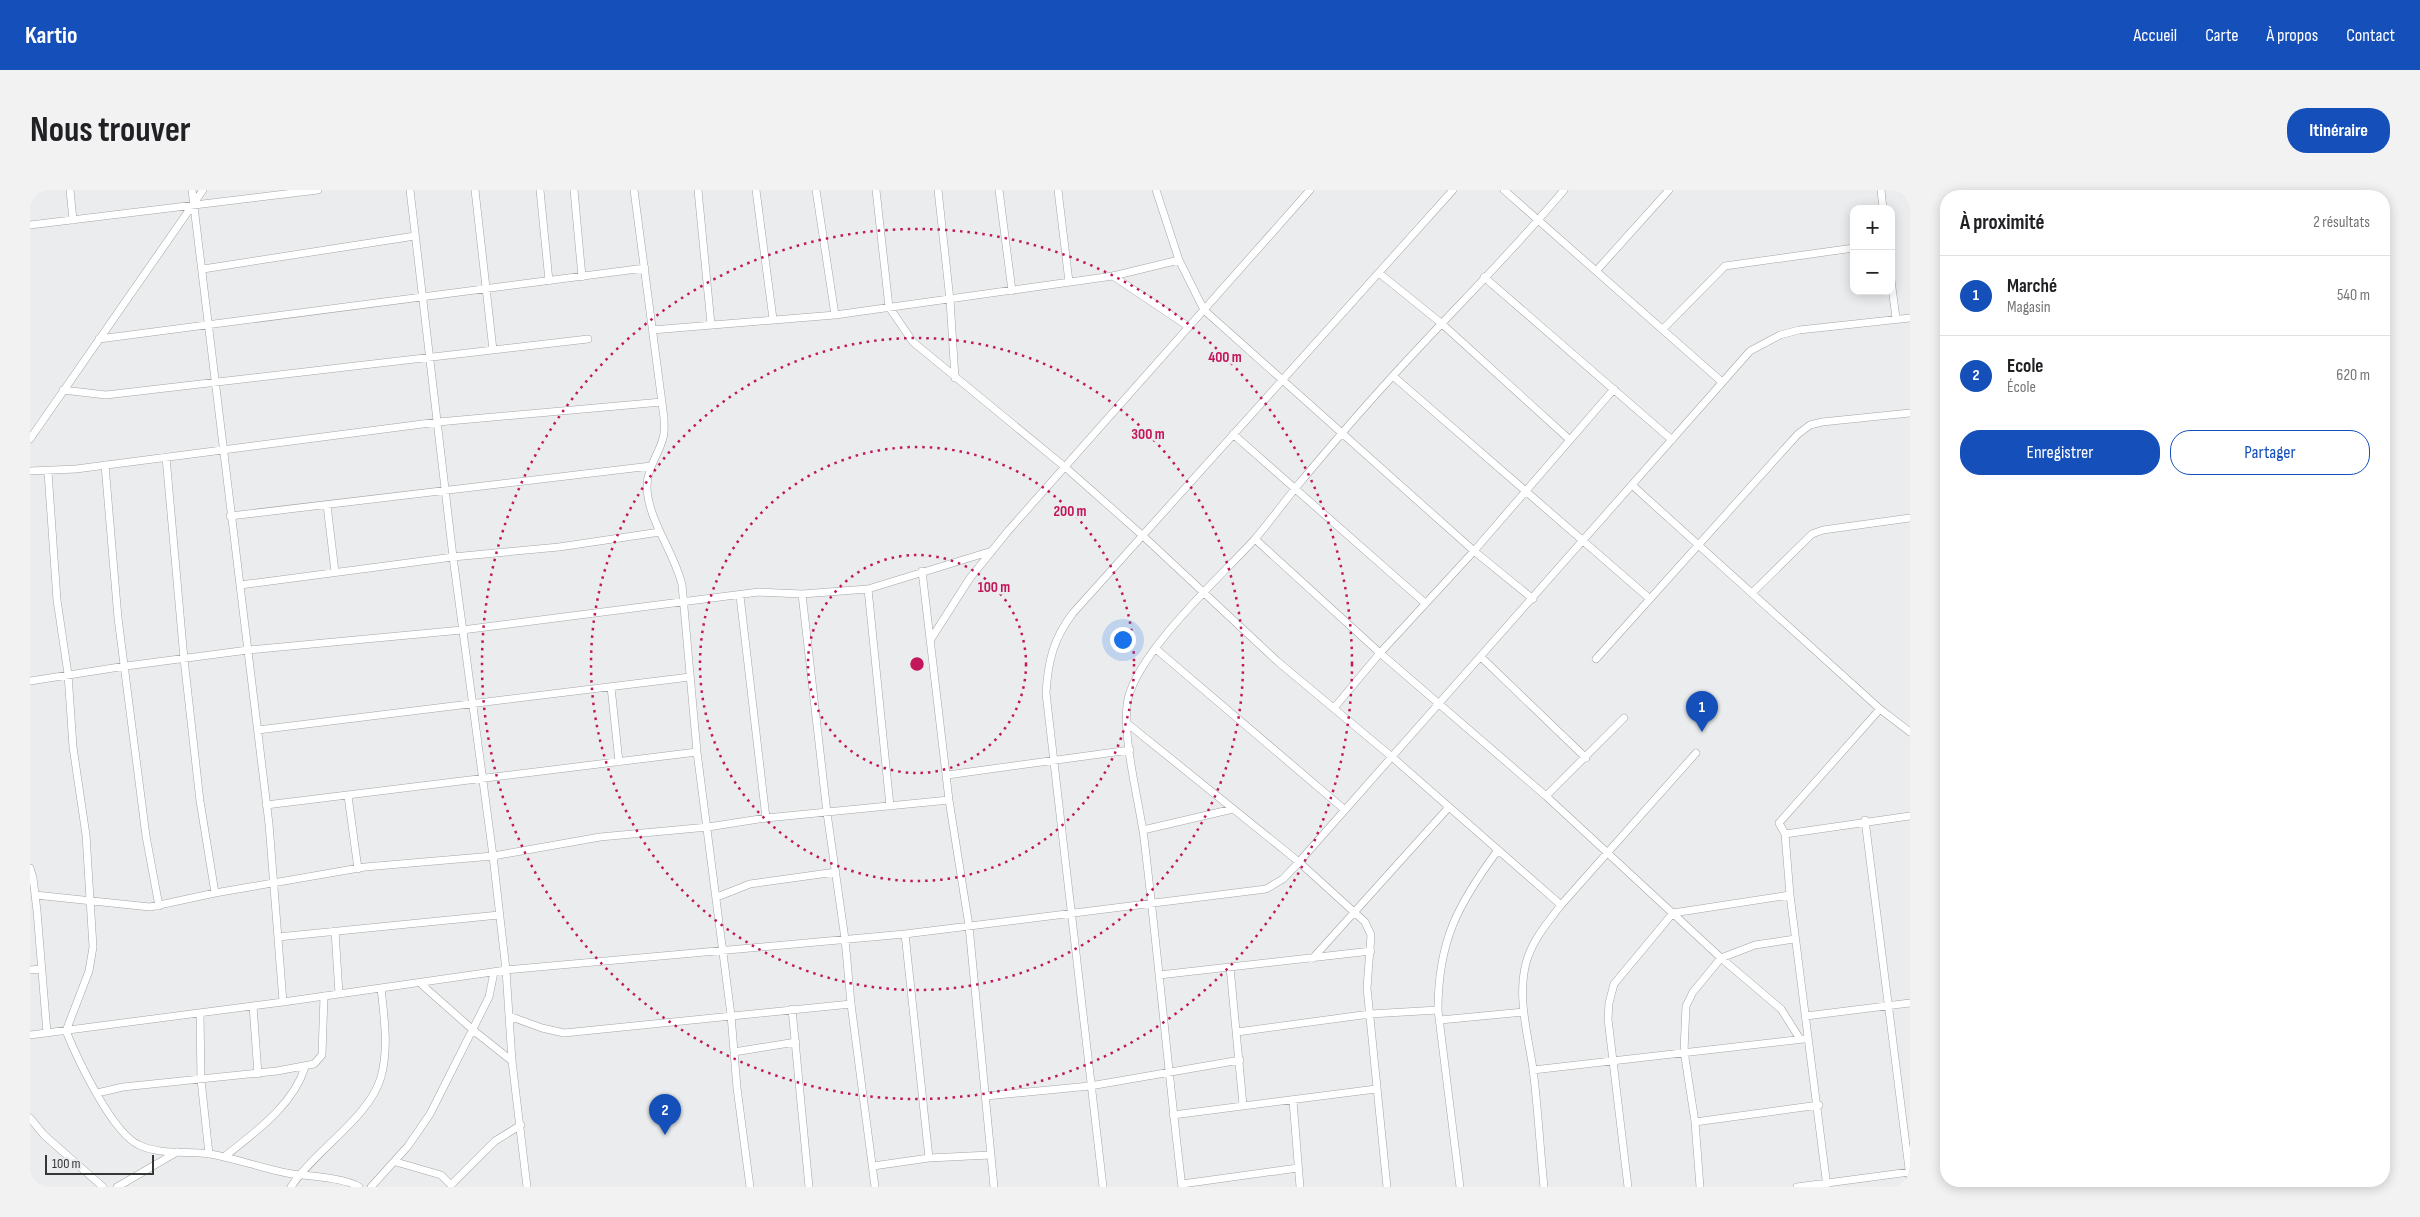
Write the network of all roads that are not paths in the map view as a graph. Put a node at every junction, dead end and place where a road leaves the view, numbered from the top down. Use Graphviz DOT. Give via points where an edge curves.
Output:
graph roads {
  1 [pos="70,190"];
  2 [pos="192,190"];
  3 [pos="203,190"];
  4 [pos="318,190"];
  5 [pos="410,190"];
  6 [pos="475,190"];
  7 [pos="540,190"];
  8 [pos="574,190"];
  9 [pos="634,190"];
  10 [pos="698,190"];
  11 [pos="756,190"];
  12 [pos="816,190"];
  13 [pos="876,190"];
  14 [pos="938,190"];
  15 [pos="999,190"];
  16 [pos="1058,190"];
  17 [pos="1156,190"];
  18 [pos="1310,190"];
  19 [pos="1453,190"];
  20 [pos="1504,190"];
  21 [pos="1564,190"];
  22 [pos="1669,190"];
  23 [pos="1881,190"];
  24 [pos="194,204"];
  25 [pos="1883,205"];
  26 [pos="73,220"];
  27 [pos="1539,220"];
  28 [pos="30,225"];
  29 [pos="415,236"];
  30 [pos="1850,249"];
  31 [pos="1179,260"];
  32 [pos="203,268"];
  33 [pos="644,268"];
  34 [pos="1597,270"];
  35 [pos="1379,273"];
  36 [pos="582,276"];
  37 [pos="1113,276"];
  38 [pos="1484,278"];
  39 [pos="549,281"];
  40 [pos="1069,282"];
  41 [pos="486,289"];
  42 [pos="1012,291"];
  43 [pos="1893,295"];
  44 [pos="423,297"];
  45 [pos="950,300"];
  46 [pos="889,307"];
  47 [pos="1204,310"];
  48 [pos="834,315"];
  49 [pos="1896,318"];
  50 [pos="1910,318"];
  51 [pos="773,319"];
  52 [pos="1441,323"];
  53 [pos="209,324"];
  54 [pos="711,324"];
  55 [pos="1188,327"];
  56 [pos="1663,329"];
  57 [pos="652,330"];
  58 [pos="588,338"];
  59 [pos="99,339"];
  60 [pos="493,350"];
  61 [pos="430,358"];
  62 [pos="1393,376"];
  63 [pos="955,378"];
  64 [pos="1283,380"];
  65 [pos="1722,382"];
  66 [pos="216,384"];
  67 [pos="1614,389"];
  68 [pos="63,390"];
  69 [pos="662,402"];
  70 [pos="1910,413"];
  71 [pos="438,422"];
  72 [pos="1341,433"];
  73 [pos="1234,434"];
  74 [pos="30,439"];
  75 [pos="1570,440"];
  76 [pos="1672,440"];
  77 [pos="223,450"];
  78 [pos="166,457"];
  79 [pos="105,465"];
  80 [pos="651,466"];
  81 [pos="1064,467"];
  82 [pos="30,471"];
  83 [pos="48,472"];
  84 [pos="1632,485"];
  85 [pos="1294,490"];
  86 [pos="445,491"];
  87 [pos="1526,491"];
  88 [pos="327,505"];
  89 [pos="230,516"];
  90 [pos="1910,518"];
  91 [pos="660,532"];
  92 [pos="1142,535"];
  93 [pos="1255,539"];
  94 [pos="1583,541"];
  95 [pos="1698,545"];
  96 [pos="992,550"];
  97 [pos="1474,551"];
  98 [pos="453,557"];
  99 [pos="922,571"];
  100 [pos="336,572"];
  101 [pos="240,585"];
  102 [pos="868,589"];
  103 [pos="1203,592"];
  104 [pos="1752,593"];
  105 [pos="802,594"];
  106 [pos="740,596"];
  107 [pos="1533,599"];
  108 [pos="1650,599"];
  109 [pos="684,603"];
  110 [pos="1425,603"];
  111 [pos="462,630"];
  112 [pos="931,639"];
  113 [pos="1156,649"];
  114 [pos="248,650"];
  115 [pos="1380,653"];
  116 [pos="1481,657"];
  117 [pos="184,659"];
  118 [pos="1596,659"];
  119 [pos="126,666"];
  120 [pos="68,674"];
  121 [pos="690,677"];
  122 [pos="30,681"];
  123 [pos="611,687"];
  124 [pos="472,703"];
  125 [pos="1439,704"];
  126 [pos="1334,708"];
  127 [pos="1880,709"];
  128 [pos="1624,718"];
  129 [pos="1900,722"];
  130 [pos="1910,722"];
  131 [pos="1128,724"];
  132 [pos="258,730"];
  133 [pos="1910,732"];
  134 [pos="1130,750"];
  135 [pos="697,752"];
  136 [pos="1696,753"];
  137 [pos="1392,757"];
  138 [pos="1586,758"];
  139 [pos="1053,760"];
  140 [pos="619,762"];
  141 [pos="947,775"];
  142 [pos="483,780"];
  143 [pos="348,796"];
  144 [pos="1546,796"];
  145 [pos="949,800"];
  146 [pos="266,805"];
  147 [pos="890,806"];
  148 [pos="1449,806"];
  149 [pos="1233,809"];
  150 [pos="1344,810"];
  151 [pos="827,813"];
  152 [pos="1910,816"];
  153 [pos="766,818"];
  154 [pos="1866,820"];
  155 [pos="708,827"];
  156 [pos="1143,830"];
  157 [pos="1785,834"];
  158 [pos="1498,850"];
  159 [pos="1608,852"];
  160 [pos="493,856"];
  161 [pos="1299,862"];
  162 [pos="30,868"];
  163 [pos="358,868"];
  164 [pos="836,872"];
  165 [pos="274,883"];
  166 [pos="215,893"];
  167 [pos="35,895"];
  168 [pos="1790,895"];
  169 [pos="717,897"];
  170 [pos="90,901"];
  171 [pos="1152,904"];
  172 [pos="1561,905"];
  173 [pos="159,906"];
  174 [pos="33,911"];
  175 [pos="1354,911"];
  176 [pos="1673,913"];
  177 [pos="1071,914"];
  178 [pos="499,915"];
  179 [pos="969,926"];
  180 [pos="335,931"];
  181 [pos="905,934"];
  182 [pos="278,937"];
  183 [pos="845,939"];
  184 [pos="1795,939"];
  185 [pos="724,950"];
  186 [pos="1371,951"];
  187 [pos="1313,958"];
  188 [pos="1721,958"];
  189 [pos="1230,967"];
  190 [pos="41,969"];
  191 [pos="30,970"];
  192 [pos="506,970"];
  193 [pos="494,972"];
  194 [pos="1159,975"];
  195 [pos="420,982"];
  196 [pos="381,988"];
  197 [pos="339,994"];
  198 [pos="324,996"];
  199 [pos="284,1002"];
  200 [pos="1910,1003"];
  201 [pos="851,1004"];
  202 [pos="1887,1005"];
  203 [pos="253,1006"];
  204 [pos="792,1009"];
  205 [pos="1438,1010"];
  206 [pos="1524,1012"];
  207 [pos="200,1013"];
  208 [pos="1370,1014"];
  209 [pos="732,1015"];
  210 [pos="509,1016"];
  211 [pos="1806,1016"];
  212 [pos="1440,1020"];
  213 [pos="66,1030"];
  214 [pos="473,1030"];
  215 [pos="1237,1032"];
  216 [pos="47,1033"];
  217 [pos="30,1035"];
  218 [pos="1809,1038"];
  219 [pos="1800,1039"];
  220 [pos="796,1042"];
  221 [pos="1684,1051"];
  222 [pos="734,1052"];
  223 [pos="1240,1060"];
  224 [pos="512,1061"];
  225 [pos="1612,1061"];
  226 [pos="305,1067"];
  227 [pos="1533,1070"];
  228 [pos="1168,1072"];
  229 [pos="258,1074"];
  230 [pos="201,1080"];
  231 [pos="1090,1086"];
  232 [pos="1376,1089"];
  233 [pos="97,1093"];
  234 [pos="986,1096"];
  235 [pos="1293,1100"];
  236 [pos="1244,1105"];
  237 [pos="1819,1105"];
  238 [pos="1173,1115"];
  239 [pos="30,1118"];
  240 [pos="1695,1122"];
  241 [pos="521,1126"];
  242 [pos="177,1152"];
  243 [pos="208,1154"];
  244 [pos="990,1155"];
  245 [pos="224,1157"];
  246 [pos="929,1158"];
  247 [pos="396,1162"];
  248 [pos="873,1166"];
  249 [pos="1298,1168"];
  250 [pos="1910,1172"];
  251 [pos="299,1175"];
  252 [pos="1910,1177"];
  253 [pos="1827,1185"];
  254 [pos="451,1186"];
  255 [pos="1182,1186"];
  256 [pos="103,1187"];
  257 [pos="117,1187"];
  258 [pos="291,1187"];
  259 [pos="359,1187"];
  260 [pos="371,1187"];
  261 [pos="528,1187"];
  262 [pos="750,1187"];
  263 [pos="808,1187"];
  264 [pos="875,1187"];
  265 [pos="994,1187"];
  266 [pos="1103,1187"];
  267 [pos="1300,1187"];
  268 [pos="1387,1187"];
  269 [pos="1460,1187"];
  270 [pos="1544,1187"];
  271 [pos="1628,1187"];
  272 [pos="1700,1187"];
  273 [pos="1797,1187"];
  1 -- 26 [label="street"];
  2 -- 24 [label="street"];
  3 -- 24 [label="street"];
  4 -- 24 [label="street"];
  5 -- 29 [label="street"];
  6 -- 41 [label="street"];
  7 -- 39 [label="street"];
  8 -- 36 [label="street"];
  9 -- 33 [label="street"];
  10 -- 54 [label="street"];
  11 -- 51 [label="street"];
  12 -- 48 [label="street"];
  13 -- 46 [label="street"];
  14 -- 45 [label="street"];
  15 -- 42 [label="street"];
  16 -- 40 [label="street"];
  17 -- 31 [label="street"];
  18 -- 47 [label="street"];
  19 -- 35 [label="street"];
  20 -- 27 [label="street"];
  21 -- 27 [label="street"];
  22 -- 34 [label="street"];
  23 -- 25 [label="street"];
  24 -- 26 [label="street"];
  24 -- 32 [label="street"];
  24 -- 59 [label="street"];
  26 -- 28 [label="street"];
  27 -- 34 [label="street"];
  27 -- 38 [label="street"];
  29 -- 32 [label="street"];
  29 -- 44 [label="street"];
  30 -- 56 [label="street" via="1725,266"];
  31 -- 37 [label="street"];
  31 -- 47 [label="street"];
  32 -- 53 [label="street"];
  33 -- 36 [label="street"];
  33 -- 57 [label="street"];
  34 -- 56 [label="street"];
  35 -- 52 [label="street"];
  35 -- 64 [label="street"];
  36 -- 39 [label="street"];
  37 -- 40 [label="street"];
  37 -- 55 [label="street"];
  38 -- 52 [label="street"];
  38 -- 67 [label="street"];
  39 -- 41 [label="street"];
  40 -- 42 [label="street"];
  41 -- 44 [label="street"];
  41 -- 60 [label="street"];
  42 -- 45 [label="street"];
  43 -- 49 [label="street"];
  44 -- 53 [label="street"];
  44 -- 61 [label="street"];
  45 -- 46 [label="street"];
  45 -- 63 [label="street"];
  46 -- 48 [label="street"];
  46 -- 63 [label="street" via="913,342"];
  47 -- 55 [label="street"];
  47 -- 64 [label="street"];
  48 -- 51 [label="street"];
  49 -- 50 [label="street"];
  49 -- 65 [label="street" via="1780,335 1750,351"];
  51 -- 54 [label="street"];
  52 -- 62 [label="street"];
  52 -- 75 [label="street"];
  53 -- 59 [label="street"];
  53 -- 66 [label="street"];
  54 -- 57 [label="street"];
  55 -- 81 [label="street"];
  56 -- 65 [label="street"];
  57 -- 69 [label="street"];
  58 -- 60 [label="street"];
  59 -- 68 [label="street"];
  60 -- 61 [label="street"];
  61 -- 66 [label="street"];
  61 -- 71 [label="street"];
  62 -- 72 [label="street"];
  62 -- 87 [label="street"];
  63 -- 81 [label="street"];
  64 -- 72 [label="street"];
  64 -- 73 [label="street"];
  65 -- 76 [label="street"];
  66 -- 68 [label="street" via="106,395"];
  66 -- 77 [label="street"];
  67 -- 75 [label="street"];
  67 -- 76 [label="street"];
  68 -- 74 [label="street"];
  69 -- 71 [label="street"];
  69 -- 80 [label="street" via="663,437"];
  70 -- 95 [label="street" via="1810,425 1798,434"];
  71 -- 77 [label="street"];
  71 -- 86 [label="street"];
  72 -- 85 [label="street"];
  72 -- 97 [label="street"];
  73 -- 85 [label="street"];
  73 -- 92 [label="street"];
  75 -- 87 [label="street"];
  76 -- 84 [label="street"];
  77 -- 78 [label="street"];
  77 -- 89 [label="street"];
  78 -- 79 [label="street"];
  78 -- 117 [label="street"];
  79 -- 83 [label="street"];
  79 -- 119 [label="street" via="110,544"];
  80 -- 86 [label="street"];
  80 -- 91 [label="street" via="647,485"];
  81 -- 92 [label="street"];
  81 -- 96 [label="street"];
  82 -- 83 [label="street"];
  83 -- 120 [label="street" via="57,600"];
  84 -- 94 [label="street"];
  84 -- 95 [label="street"];
  85 -- 93 [label="street"];
  85 -- 110 [label="street"];
  86 -- 88 [label="street"];
  86 -- 98 [label="street"];
  87 -- 94 [label="street"];
  87 -- 97 [label="street"];
  88 -- 89 [label="street"];
  88 -- 100 [label="street"];
  89 -- 101 [label="street"];
  90 -- 104 [label="street" via="1812,534"];
  91 -- 98 [label="street" via="559,547"];
  91 -- 109 [label="street" via="680,576"];
  92 -- 103 [label="street"];
  92 -- 139 [label="street" via="1073,613 1055,641 1046,693"];
  93 -- 103 [label="street"];
  93 -- 115 [label="street"];
  94 -- 107 [label="street"];
  94 -- 108 [label="street"];
  95 -- 104 [label="street"];
  95 -- 108 [label="street"];
  96 -- 99 [label="street"];
  96 -- 112 [label="street"];
  97 -- 107 [label="street"];
  97 -- 110 [label="street"];
  98 -- 100 [label="street"];
  98 -- 111 [label="street"];
  99 -- 102 [label="street"];
  99 -- 112 [label="street"];
  100 -- 101 [label="street"];
  101 -- 114 [label="street"];
  102 -- 105 [label="street"];
  102 -- 147 [label="street"];
  103 -- 113 [label="street"];
  103 -- 126 [label="street" via="1277,661"];
  104 -- 127 [label="street"];
  105 -- 106 [label="street" via="775,591"];
  105 -- 151 [label="street"];
  106 -- 109 [label="street"];
  106 -- 153 [label="street"];
  107 -- 116 [label="street"];
  108 -- 118 [label="street"];
  109 -- 111 [label="street"];
  109 -- 121 [label="street"];
  110 -- 115 [label="street"];
  111 -- 114 [label="street"];
  111 -- 124 [label="street"];
  112 -- 141 [label="street"];
  113 -- 131 [label="street" via="1132,684 1127,706"];
  113 -- 150 [label="street"];
  114 -- 117 [label="street"];
  114 -- 132 [label="street"];
  115 -- 125 [label="street"];
  115 -- 126 [label="street"];
  116 -- 125 [label="street"];
  116 -- 138 [label="street"];
  117 -- 119 [label="street"];
  117 -- 166 [label="street" via="200,800"];
  119 -- 120 [label="street"];
  119 -- 173 [label="street" via="146,836"];
  120 -- 122 [label="street"];
  120 -- 170 [label="street"];
  121 -- 123 [label="street"];
  121 -- 135 [label="street"];
  123 -- 124 [label="street"];
  123 -- 140 [label="street"];
  124 -- 132 [label="street"];
  124 -- 142 [label="street"];
  125 -- 137 [label="street"];
  125 -- 144 [label="street"];
  126 -- 137 [label="street"];
  127 -- 129 [label="street"];
  127 -- 157 [label="street" via="1779,823"];
  128 -- 138 [label="street"];
  129 -- 130 [label="street"];
  129 -- 133 [label="street"];
  131 -- 134 [label="street"];
  131 -- 149 [label="street"];
  132 -- 146 [label="street"];
  134 -- 139 [label="street"];
  134 -- 156 [label="street"];
  135 -- 140 [label="street"];
  135 -- 155 [label="street"];
  136 -- 159 [label="street"];
  137 -- 148 [label="street"];
  137 -- 150 [label="street"];
  138 -- 144 [label="street"];
  139 -- 141 [label="street"];
  139 -- 177 [label="street"];
  140 -- 142 [label="street"];
  141 -- 145 [label="street"];
  142 -- 143 [label="street"];
  142 -- 160 [label="street"];
  143 -- 146 [label="street"];
  143 -- 163 [label="street"];
  144 -- 159 [label="street"];
  145 -- 147 [label="street"];
  145 -- 179 [label="street"];
  146 -- 165 [label="street"];
  147 -- 151 [label="street"];
  148 -- 158 [label="street"];
  148 -- 175 [label="street"];
  149 -- 156 [label="street"];
  149 -- 161 [label="street"];
  150 -- 161 [label="street"];
  151 -- 153 [label="street"];
  151 -- 164 [label="street"];
  152 -- 154 [label="street"];
  153 -- 155 [label="street"];
  154 -- 157 [label="street"];
  154 -- 202 [label="street"];
  155 -- 160 [label="street" via="600,838"];
  155 -- 169 [label="street"];
  156 -- 171 [label="street"];
  157 -- 168 [label="street"];
  158 -- 172 [label="street"];
  158 -- 205 [label="street" via="1464,901 1445,942 1438,984"];
  159 -- 172 [label="street"];
  159 -- 176 [label="street"];
  160 -- 163 [label="street"];
  160 -- 178 [label="street"];
  161 -- 171 [label="street" via="1266,889"];
  161 -- 175 [label="street"];
  162 -- 167 [label="street"];
  163 -- 165 [label="street"];
  164 -- 169 [label="street" via="750,884"];
  164 -- 183 [label="street"];
  165 -- 166 [label="street"];
  165 -- 182 [label="street"];
  166 -- 173 [label="street"];
  167 -- 170 [label="street"];
  167 -- 174 [label="street"];
  168 -- 176 [label="street"];
  168 -- 184 [label="street"];
  169 -- 185 [label="street"];
  170 -- 173 [label="street" via="150,908"];
  170 -- 213 [label="street" via="92,959"];
  171 -- 177 [label="street"];
  171 -- 194 [label="street"];
  172 -- 206 [label="street" via="1537,937 1526,964"];
  174 -- 190 [label="street"];
  175 -- 186 [label="street" via="1365,922 1371,935"];
  175 -- 187 [label="street"];
  176 -- 188 [label="street"];
  176 -- 225 [label="street" via="1614,984 1609,1003"];
  177 -- 179 [label="street"];
  177 -- 231 [label="street"];
  178 -- 180 [label="street"];
  178 -- 192 [label="street"];
  179 -- 181 [label="street"];
  179 -- 234 [label="street"];
  180 -- 182 [label="street"];
  180 -- 197 [label="street"];
  181 -- 183 [label="street"];
  181 -- 246 [label="street"];
  182 -- 199 [label="street"];
  183 -- 185 [label="street"];
  183 -- 201 [label="street"];
  184 -- 188 [label="street" via="1755,945"];
  184 -- 211 [label="street"];
  185 -- 192 [label="street"];
  185 -- 209 [label="street"];
  186 -- 187 [label="street"];
  186 -- 208 [label="street" via="1367,988"];
  187 -- 189 [label="street"];
  188 -- 219 [label="street" via="1781,1009"];
  188 -- 221 [label="street" via="1693,992 1686,1006"];
  189 -- 194 [label="street"];
  189 -- 215 [label="street"];
  190 -- 191 [label="street"];
  190 -- 216 [label="street"];
  192 -- 193 [label="street"];
  192 -- 210 [label="street"];
  193 -- 195 [label="street"];
  193 -- 214 [label="street" via="489,997"];
  194 -- 228 [label="street"];
  195 -- 196 [label="street"];
  195 -- 214 [label="street"];
  196 -- 197 [label="street"];
  196 -- 251 [label="street" via="386,1037 381,1077 359,1114"];
  197 -- 198 [label="street"];
  198 -- 199 [label="street"];
  198 -- 226 [label="street" via="322,1054 314,1064"];
  199 -- 203 [label="street"];
  200 -- 202 [label="street"];
  201 -- 204 [label="street"];
  201 -- 248 [label="street"];
  202 -- 211 [label="street"];
  202 -- 250 [label="street"];
  203 -- 207 [label="street"];
  203 -- 229 [label="street"];
  204 -- 209 [label="street"];
  204 -- 220 [label="street"];
  205 -- 208 [label="street"];
  205 -- 212 [label="street"];
  206 -- 212 [label="street"];
  206 -- 227 [label="street"];
  207 -- 213 [label="street"];
  207 -- 230 [label="street"];
  208 -- 215 [label="street"];
  208 -- 232 [label="street"];
  209 -- 210 [label="street" via="564,1033"];
  209 -- 222 [label="street"];
  210 -- 224 [label="street"];
  211 -- 218 [label="street"];
  212 -- 269 [label="street"];
  213 -- 216 [label="street"];
  213 -- 233 [label="street"];
  214 -- 224 [label="street"];
  214 -- 247 [label="street" via="430,1114"];
  215 -- 223 [label="street"];
  216 -- 217 [label="street"];
  218 -- 219 [label="street"];
  218 -- 237 [label="street"];
  219 -- 221 [label="street"];
  220 -- 222 [label="street"];
  220 -- 263 [label="street"];
  221 -- 225 [label="street"];
  221 -- 240 [label="street"];
  222 -- 262 [label="street"];
  223 -- 228 [label="street"];
  223 -- 236 [label="street"];
  224 -- 241 [label="street"];
  225 -- 227 [label="street"];
  225 -- 271 [label="street"];
  226 -- 229 [label="street"];
  226 -- 245 [label="street" via="300,1082 269,1119"];
  227 -- 270 [label="street"];
  228 -- 231 [label="street"];
  228 -- 238 [label="street"];
  229 -- 230 [label="street"];
  230 -- 233 [label="street" via="123,1087"];
  230 -- 243 [label="street"];
  231 -- 234 [label="street"];
  231 -- 266 [label="street"];
  232 -- 235 [label="street"];
  232 -- 268 [label="street"];
  233 -- 242 [label="street" via="130,1140 140,1146"];
  234 -- 244 [label="street"];
  235 -- 236 [label="street"];
  235 -- 249 [label="street"];
  236 -- 238 [label="street"];
  237 -- 240 [label="street"];
  237 -- 253 [label="street"];
  238 -- 255 [label="street"];
  239 -- 256 [label="street" via="44,1135"];
  240 -- 272 [label="street"];
  241 -- 254 [label="street" via="495,1141"];
  241 -- 261 [label="street"];
  242 -- 243 [label="street"];
  242 -- 257 [label="street"];
  243 -- 245 [label="street"];
  244 -- 246 [label="street"];
  244 -- 265 [label="street"];
  245 -- 251 [label="street"];
  246 -- 248 [label="street"];
  247 -- 254 [label="street" via="441,1175"];
  247 -- 260 [label="street"];
  248 -- 264 [label="street"];
  249 -- 255 [label="street"];
  249 -- 267 [label="street"];
  250 -- 252 [label="street"];
  250 -- 253 [label="street"];
  251 -- 258 [label="street"];
  251 -- 259 [label="street" via="347,1182"];
  253 -- 273 [label="street"];
}
